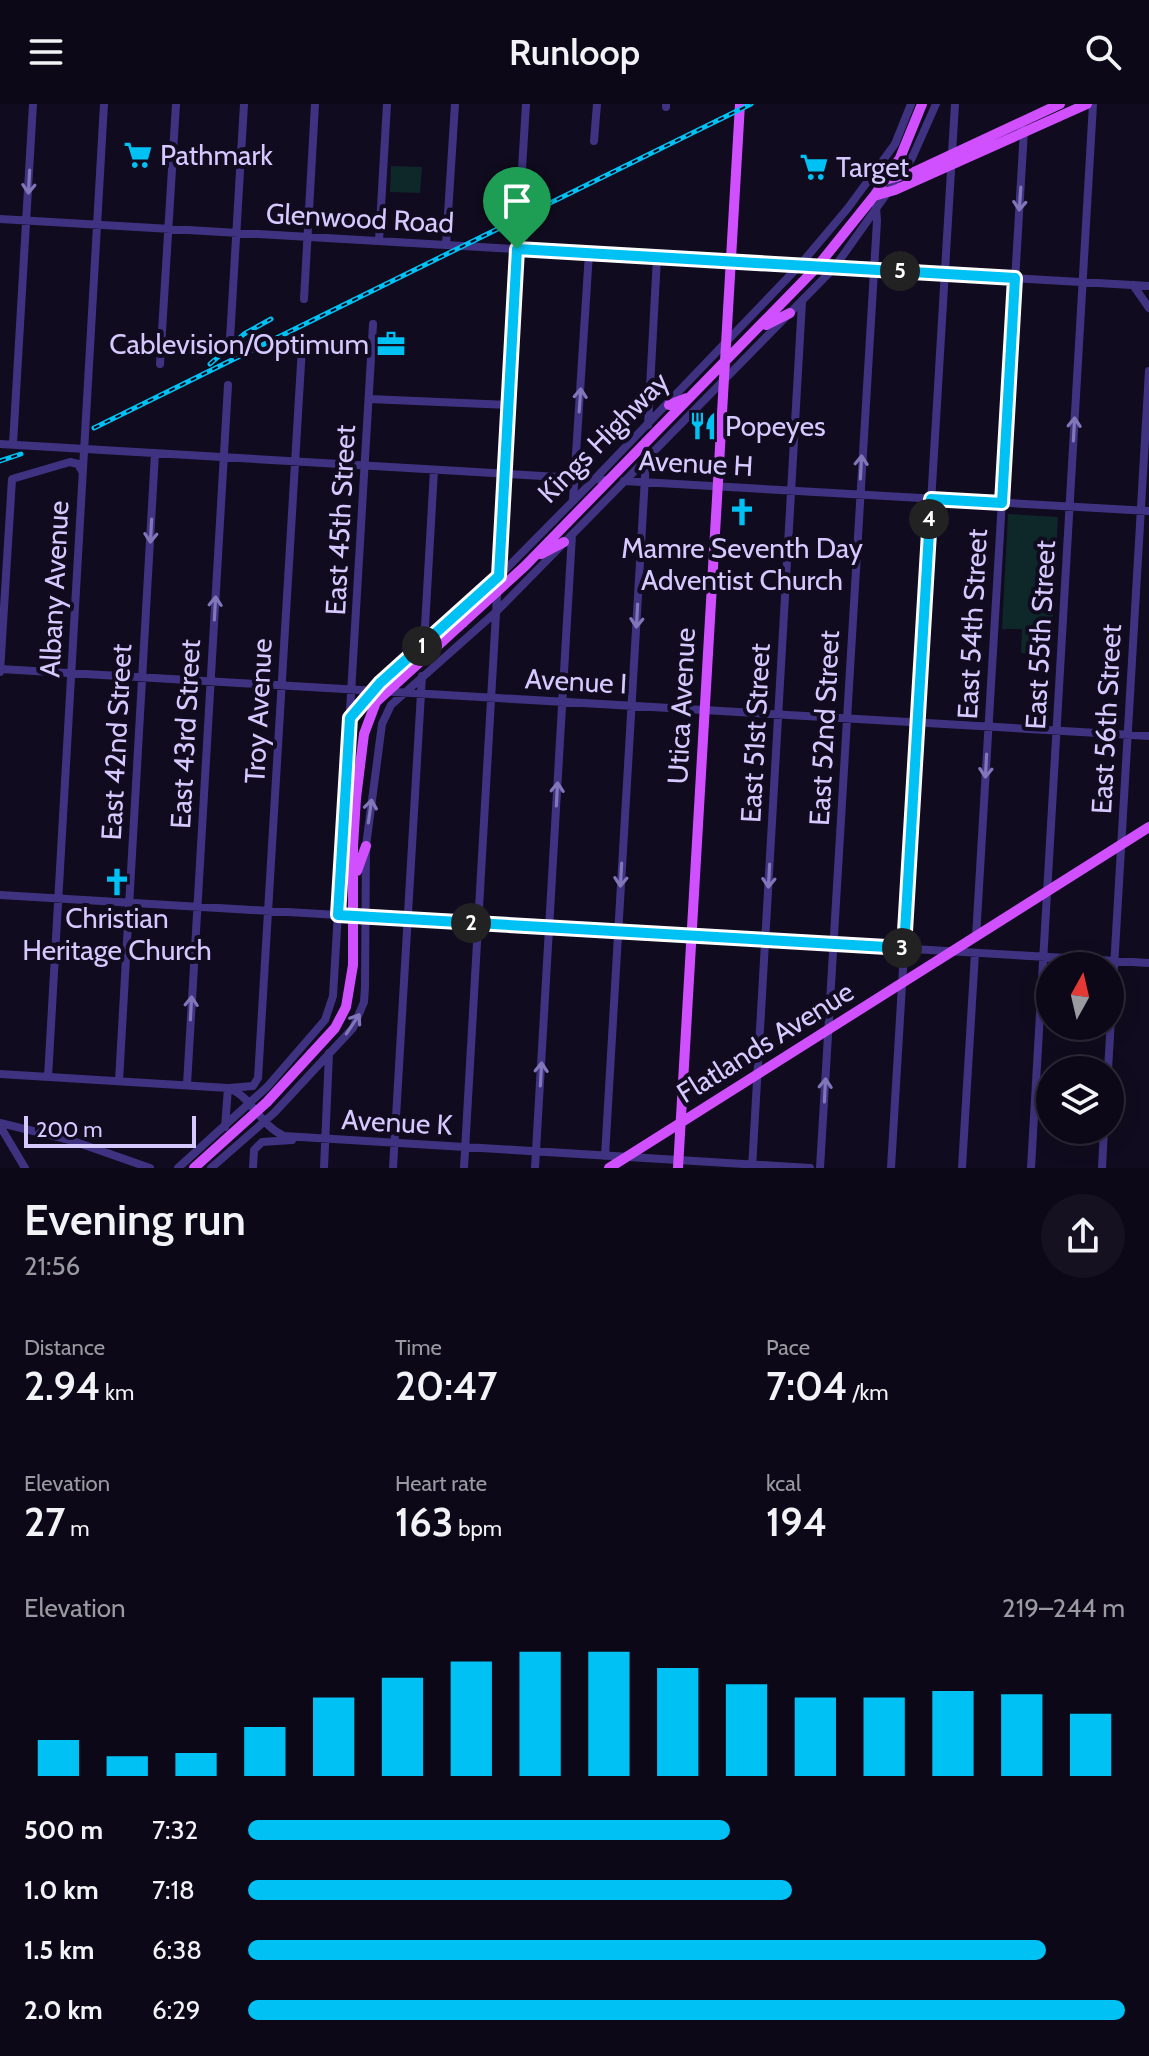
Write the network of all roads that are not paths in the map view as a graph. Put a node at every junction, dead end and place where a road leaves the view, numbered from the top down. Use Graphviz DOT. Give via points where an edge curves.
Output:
graph roads {
  1 [pos="33,104"];
  2 [pos="104,104"];
  3 [pos="176,104"];
  4 [pos="244,104"];
  5 [pos="315,104"];
  6 [pos="387,104"];
  7 [pos="455,104"];
  8 [pos="526,104"];
  9 [pos="597,104"];
  10 [pos="740,104"];
  11 [pos="911,104"];
  12 [pos="922,104"];
  13 [pos="936,104"];
  14 [pos="955,104"];
  15 [pos="1060,104"];
  16 [pos="1087,104"];
  17 [pos="1093,104"];
  18 [pos="1022,126"];
  19 [pos="594,141"];
  20 [pos="951,159"];
  21 [pos="899,177"];
  22 [pos="885,180"];
  23 [pos="521,185"];
  24 [pos="889,192"];
  25 [pos="874,196"];
  26 [pos="876,209"];
  27 [pos="0,219"];
  28 [pos="27,220"];
  29 [pos="98,224"];
  30 [pos="169,229"];
  31 [pos="237,233"];
  32 [pos="308,237"];
  33 [pos="379,241"];
  34 [pos="446,245"];
  35 [pos="517,249"];
  36 [pos="589,253"];
  37 [pos="657,257"];
  38 [pos="731,261"];
  39 [pos="800,265"];
  40 [pos="817,267"];
  41 [pos="834,268"];
  42 [pos="873,270"];
  43 [pos="944,274"];
  44 [pos="1015,278"];
  45 [pos="1083,282"];
  46 [pos="1133,285"];
  47 [pos="1149,286"];
  48 [pos="304,299"];
  49 [pos="802,301"];
  50 [pos="1149,308"];
  51 [pos="790,313"];
  52 [pos="373,324"];
  53 [pos="757,329"];
  54 [pos="230,339"];
  55 [pos="725,345"];
  56 [pos="302,347"];
  57 [pos="725,363"];
  58 [pos="160,364"];
  59 [pos="1149,371"];
  60 [pos="724,382"];
  61 [pos="228,385"];
  62 [pos="692,396"];
  63 [pos="369,399"];
  64 [pos="509,405"];
  65 [pos="669,405"];
  66 [pos="648,425"];
  67 [pos="0,444"];
  68 [pos="13,444"];
  69 [pos="56,448"];
  70 [pos="85,450"];
  71 [pos="155,453"];
  72 [pos="224,457"];
  73 [pos="646,459"];
  74 [pos="295,461"];
  75 [pos="366,466"];
  76 [pos="53,467"];
  77 [pos="434,470"];
  78 [pos="83,474"];
  79 [pos="505,474"];
  80 [pos="575,478"];
  81 [pos="595,479"];
  82 [pos="610,480"];
  83 [pos="624,481"];
  84 [pos="645,482"];
  85 [pos="718,486"];
  86 [pos="791,491"];
  87 [pos="860,495"];
  88 [pos="931,499"];
  89 [pos="573,501"];
  90 [pos="1002,503"];
  91 [pos="1070,507"];
  92 [pos="1145,511"];
  93 [pos="568,538"];
  94 [pos="532,558"];
  95 [pos="499,576"];
  96 [pos="498,591"];
  97 [pos="497,611"];
  98 [pos="465,623"];
  99 [pos="440,629"];
  100 [pos="424,644"];
  101 [pos="0,670"];
  102 [pos="71,673"];
  103 [pos="422,676"];
  104 [pos="142,677"];
  105 [pos="210,681"];
  106 [pos="282,685"];
  107 [pos="352,689"];
  108 [pos="372,691"];
  109 [pos="386,692"];
  110 [pos="402,693"];
  111 [pos="421,694"];
  112 [pos="492,698"];
  113 [pos="563,702"];
  114 [pos="631,706"];
  115 [pos="705,710"];
  116 [pos="778,715"];
  117 [pos="350,718"];
  118 [pos="846,719"];
  119 [pos="918,723"];
  120 [pos="988,727"];
  121 [pos="1057,731"];
  122 [pos="1128,735"];
  123 [pos="1149,736"];
  124 [pos="355,813"];
  125 [pos="1149,827"];
  126 [pos="343,840"];
  127 [pos="1121,845"];
  128 [pos="366,846"];
  129 [pos="353,880"];
  130 [pos="1047,891"];
  131 [pos="0,895"];
  132 [pos="58,899"];
  133 [pos="129,903"];
  134 [pos="197,907"];
  135 [pos="268,911"];
  136 [pos="338,915"];
  137 [pos="359,916"];
  138 [pos="408,919"];
  139 [pos="479,923"];
  140 [pos="549,927"];
  141 [pos="618,931"];
  142 [pos="691,936"];
  143 [pos="976,937"];
  144 [pos="765,940"];
  145 [pos="833,944"];
  146 [pos="904,948"];
  147 [pos="952,951"];
  148 [pos="1043,952"];
  149 [pos="1114,952"];
  150 [pos="975,953"];
  151 [pos="1036,956"];
  152 [pos="1124,961"];
  153 [pos="1149,963"];
  154 [pos="902,983"];
  155 [pos="829,1030"];
  156 [pos="1038,1040"];
  157 [pos="329,1052"];
  158 [pos="0,1074"];
  159 [pos="757,1076"];
  160 [pos="48,1077"];
  161 [pos="258,1078"];
  162 [pos="119,1081"];
  163 [pos="187,1085"];
  164 [pos="267,1087"];
  165 [pos="228,1088"];
  166 [pos="257,1114"];
  167 [pos="681,1123"];
  168 [pos="0,1125"];
  169 [pos="225,1127"];
  170 [pos="302,1138"];
  171 [pos="326,1140"];
  172 [pos="394,1143"];
  173 [pos="1103,1144"];
  174 [pos="465,1148"];
  175 [pos="537,1152"];
  176 [pos="605,1156"];
  177 [pos="624,1157"];
  178 [pos="678,1164"];
  179 [pos="752,1166"];
  180 [pos="25,1168"];
  181 [pos="150,1168"];
  182 [pos="178,1168"];
  183 [pos="194,1168"];
  184 [pos="211,1168"];
  185 [pos="253,1168"];
  186 [pos="324,1168"];
  187 [pos="393,1168"];
  188 [pos="464,1168"];
  189 [pos="535,1168"];
  190 [pos="609,1168"];
  191 [pos="810,1168"];
  192 [pos="820,1168"];
  193 [pos="891,1168"];
  194 [pos="962,1168"];
  195 [pos="1031,1168"];
  196 [pos="1102,1168"];
  1 -- 28 [label="street, one-way"];
  2 -- 29 [label="street, Albany Avenue"];
  3 -- 30 [label="street"];
  4 -- 31 [label="street"];
  5 -- 32 [label="street"];
  6 -- 33 [label="street"];
  7 -- 34 [label="street"];
  8 -- 23 [label="street"];
  9 -- 19 [label="street"];
  10 -- 38 [label="main road, Utica Avenue"];
  11 -- 39 [label="street, Kings Highway" via="895,144"];
  12 -- 22 [label="main road, Kings Highway"];
  13 -- 21 [label="street, Kings Highway"];
  14 -- 20 [label="street"];
  15 -- 18 [label="main road"];
  16 -- 18 [label="main road"];
  17 -- 45 [label="street, East 55th Street"];
  18 -- 20 [label="main road"];
  18 -- 44 [label="street, East 54th Street, one-way"];
  20 -- 21 [label="main road"];
  20 -- 24 [label="main road"];
  20 -- 43 [label="street"];
  21 -- 22 [label="main road"];
  21 -- 24 [label="street, Kings Highway"];
  22 -- 25 [label="main road, Kings Highway"];
  24 -- 25 [label="main road"];
  24 -- 26 [label="street, Kings Highway"];
  25 -- 26 [label="street, East 52nd Street"];
  25 -- 40 [label="main road, Kings Highway"];
  26 -- 41 [label="street, Kings Highway"];
  26 -- 42 [label="street, East 52nd Street"];
  27 -- 28 [label="street, Glenwood Road"];
  28 -- 29 [label="street, Glenwood Road"];
  28 -- 68 [label="street"];
  29 -- 30 [label="street, Glenwood Road"];
  29 -- 70 [label="street, Albany Avenue"];
  30 -- 31 [label="street, Glenwood Road"];
  30 -- 58 [label="street"];
  31 -- 32 [label="street, Glenwood Road"];
  31 -- 54 [label="street"];
  32 -- 33 [label="street, Glenwood Road"];
  32 -- 48 [label="street"];
  33 -- 34 [label="street, Glenwood Road"];
  34 -- 35 [label="street, Glenwood Road"];
  35 -- 36 [label="street, Glenwood Road"];
  35 -- 64 [label="street"];
  36 -- 37 [label="street, Glenwood Road"];
  80 -- 36 [label="street, one-way"];
  37 -- 38 [label="street, Glenwood Road"];
  37 -- 66 [label="street"];
  38 -- 39 [label="street, Glenwood Road"];
  38 -- 55 [label="main road, Utica Avenue"];
  39 -- 40 [label="street, Glenwood Road"];
  39 -- 55 [label="street, Kings Highway"];
  40 -- 41 [label="street, Glenwood Road"];
  40 -- 53 [label="main road, Kings Highway"];
  41 -- 42 [label="street, Glenwood Road"];
  41 -- 49 [label="street, Kings Highway"];
  42 -- 43 [label="street, Glenwood Road"];
  87 -- 42 [label="street, East 52nd Street, one-way"];
  43 -- 44 [label="street, Glenwood Road"];
  43 -- 88 [label="street"];
  44 -- 45 [label="street, Glenwood Road"];
  44 -- 90 [label="street, East 54th Street"];
  45 -- 46 [label="street, Glenwood Road"];
  91 -- 45 [label="street, East 55th Street, one-way"];
  46 -- 47 [label="street, Glenwood Road"];
  46 -- 50 [label="street"];
  49 -- 51 [label="street, Kings Highway"];
  49 -- 86 [label="street, East 51st Street"];
  51 -- 53 [label="main road"];
  51 -- 60 [label="street, Kings Highway"];
  52 -- 63 [label="street, East 45th Street"];
  53 -- 57 [label="main road, Kings Highway"];
  55 -- 57 [label="main road, Utica Avenue"];
  55 -- 65 [label="street, Kings Highway"];
  56 -- 74 [label="street, Troy Avenue"];
  57 -- 60 [label="main road, Utica Avenue"];
  57 -- 62 [label="main road, Kings Highway"];
  59 -- 92 [label="street, East 56th Street"];
  60 -- 73 [label="street, Kings Highway"];
  60 -- 85 [label="main road, Utica Avenue"];
  61 -- 72 [label="street, East 43rd Street"];
  62 -- 65 [label="main road"];
  62 -- 82 [label="main road, Kings Highway"];
  63 -- 64 [label="street"];
  63 -- 75 [label="street, East 45th Street"];
  64 -- 79 [label="street"];
  65 -- 66 [label="street, Kings Highway"];
  66 -- 81 [label="street, Kings Highway"];
  67 -- 68 [label="street, Avenue H"];
  68 -- 69 [label="street, Avenue H"];
  69 -- 70 [label="street, Avenue H"];
  69 -- 76 [label="street"];
  70 -- 71 [label="street, Avenue H"];
  70 -- 78 [label="street, Albany Avenue"];
  71 -- 72 [label="street, Avenue H"];
  71 -- 104 [label="street, East 42nd Street, one-way"];
  72 -- 74 [label="street, Avenue H"];
  105 -- 72 [label="street, East 43rd Street, one-way"];
  73 -- 83 [label="street, Kings Highway"];
  73 -- 84 [label="street"];
  74 -- 75 [label="street, Avenue H"];
  74 -- 106 [label="street, Troy Avenue"];
  75 -- 77 [label="street, Avenue H"];
  75 -- 107 [label="street, East 45th Street"];
  76 -- 78 [label="street" via="74,462"];
  76 -- 101 [label="street" via="12,479"];
  77 -- 79 [label="street, Avenue H"];
  77 -- 100 [label="street"];
  78 -- 102 [label="street, Albany Avenue"];
  79 -- 80 [label="street, Avenue H"];
  79 -- 95 [label="street"];
  80 -- 81 [label="street, Avenue H"];
  80 -- 89 [label="street"];
  81 -- 82 [label="street, Avenue H"];
  81 -- 89 [label="street, Kings Highway"];
  82 -- 83 [label="street, Avenue H"];
  82 -- 94 [label="main road, Kings Highway"];
  83 -- 84 [label="street, Avenue H"];
  83 -- 93 [label="street, Kings Highway"];
  84 -- 85 [label="street, Avenue H"];
  84 -- 114 [label="street, one-way"];
  85 -- 86 [label="street, Avenue H"];
  85 -- 115 [label="main road, Utica Avenue"];
  86 -- 87 [label="street, Avenue H"];
  86 -- 116 [label="street, East 51st Street"];
  87 -- 88 [label="street, Avenue H"];
  87 -- 118 [label="street, East 52nd Street"];
  88 -- 90 [label="street, Avenue H"];
  88 -- 119 [label="street"];
  89 -- 95 [label="street, Kings Highway"];
  90 -- 91 [label="street, Avenue H"];
  90 -- 120 [label="street, East 54th Street"];
  91 -- 92 [label="street, Avenue H"];
  91 -- 121 [label="street, East 55th Street"];
  92 -- 122 [label="street, East 56th Street"];
  93 -- 94 [label="main road"];
  93 -- 97 [label="street, Kings Highway"];
  93 -- 113 [label="street"];
  94 -- 96 [label="main road, Kings Highway"];
  95 -- 96 [label="street"];
  95 -- 99 [label="street, Kings Highway"];
  96 -- 97 [label="street"];
  96 -- 98 [label="main road, Kings Highway"];
  97 -- 103 [label="street, Kings Highway"];
  97 -- 112 [label="street"];
  98 -- 99 [label="main road"];
  98 -- 109 [label="main road, Kings Highway"];
  99 -- 100 [label="street, Kings Highway"];
  100 -- 108 [label="street, Kings Highway"];
  101 -- 102 [label="street, Avenue I"];
  102 -- 104 [label="street, Avenue I"];
  102 -- 132 [label="street, Albany Avenue"];
  103 -- 110 [label="street, Kings Highway"];
  103 -- 111 [label="street"];
  104 -- 105 [label="street, Avenue I"];
  104 -- 133 [label="street, East 42nd Street"];
  105 -- 106 [label="street, Avenue I"];
  105 -- 134 [label="street, East 43rd Street"];
  106 -- 107 [label="street, Avenue I"];
  106 -- 135 [label="street, Troy Avenue"];
  107 -- 108 [label="street, Avenue I"];
  107 -- 117 [label="street, East 45th Street"];
  108 -- 109 [label="street, Avenue I"];
  108 -- 117 [label="street, Kings Highway"];
  109 -- 110 [label="street, Avenue I"];
  109 -- 124 [label="main road, Kings Highway" via="376,702 364,734"];
  110 -- 111 [label="street, Avenue I"];
  128 -- 110 [label="street, Kings Highway, one-way" via="382,724"];
  111 -- 112 [label="street, Avenue I"];
  111 -- 138 [label="street"];
  112 -- 113 [label="street, Avenue I"];
  112 -- 139 [label="street"];
  113 -- 114 [label="street, Avenue I"];
  140 -- 113 [label="street, one-way"];
  114 -- 115 [label="street, Avenue I"];
  114 -- 141 [label="street, one-way"];
  115 -- 116 [label="street, Avenue I"];
  115 -- 142 [label="main road, Utica Avenue"];
  116 -- 118 [label="street, Avenue I"];
  116 -- 144 [label="street, East 51st Street, one-way"];
  117 -- 126 [label="street, Kings Highway"];
  118 -- 119 [label="street, Avenue I"];
  118 -- 145 [label="street, East 52nd Street"];
  119 -- 120 [label="street, Avenue I"];
  119 -- 146 [label="street"];
  120 -- 121 [label="street, Avenue I"];
  120 -- 143 [label="street, East 54th Street, one-way"];
  121 -- 122 [label="street, Avenue I"];
  121 -- 130 [label="street, East 55th Street"];
  122 -- 123 [label="street, Avenue I"];
  122 -- 127 [label="street, East 56th Street"];
  124 -- 126 [label="main road"];
  124 -- 129 [label="main road, Kings Highway"];
  125 -- 127 [label="main road, Flatlands Avenue"];
  126 -- 136 [label="street, Kings Highway"];
  127 -- 130 [label="main road, Flatlands Avenue"];
  127 -- 149 [label="street, East 56th Street"];
  128 -- 129 [label="main road"];
  128 -- 137 [label="street, Kings Highway"];
  129 -- 137 [label="main road, Kings Highway"];
  130 -- 143 [label="main road, Flatlands Avenue"];
  130 -- 148 [label="street, East 55th Street"];
  131 -- 132 [label="street"];
  132 -- 133 [label="street"];
  132 -- 160 [label="street, Albany Avenue"];
  133 -- 134 [label="street"];
  133 -- 162 [label="street, East 42nd Street"];
  134 -- 135 [label="street"];
  163 -- 134 [label="street, East 43rd Street, one-way"];
  135 -- 136 [label="street"];
  135 -- 161 [label="street, Troy Avenue"];
  136 -- 137 [label="street"];
  136 -- 164 [label="street, Kings Highway" via="333,996 325,1020"];
  137 -- 138 [label="street"];
  157 -- 137 [label="street, Kings Highway, one-way" via="353,1028 364,1002"];
  137 -- 166 [label="main road, Kings Highway" via="353,979 341,1018"];
  138 -- 139 [label="street"];
  138 -- 172 [label="street"];
  139 -- 140 [label="street"];
  139 -- 174 [label="street"];
  140 -- 141 [label="street"];
  175 -- 140 [label="street, one-way"];
  141 -- 142 [label="street"];
  141 -- 176 [label="street"];
  142 -- 144 [label="street"];
  142 -- 167 [label="main road, Utica Avenue"];
  143 -- 147 [label="main road, Flatlands Avenue"];
  144 -- 145 [label="street"];
  144 -- 159 [label="street, East 51st Street"];
  145 -- 146 [label="street"];
  145 -- 155 [label="street, East 52nd Street"];
  146 -- 147 [label="street"];
  146 -- 154 [label="street"];
  147 -- 150 [label="street"];
  147 -- 154 [label="main road, Flatlands Avenue"];
  150 -- 151 [label="street"];
  150 -- 194 [label="street"];
  152 -- 153 [label="street"];
  154 -- 155 [label="main road, Flatlands Avenue"];
  154 -- 193 [label="street"];
  155 -- 159 [label="main road, Flatlands Avenue"];
  192 -- 155 [label="street, East 52nd Street, one-way"];
  156 -- 195 [label="street, East 55th Street"];
  157 -- 166 [label="street, Kings Highway"];
  157 -- 171 [label="street"];
  158 -- 160 [label="street"];
  159 -- 167 [label="main road, Flatlands Avenue"];
  159 -- 179 [label="street, East 51st Street"];
  160 -- 162 [label="street"];
  161 -- 164 [label="street"];
  161 -- 165 [label="street" via="253,1086"];
  162 -- 163 [label="street"];
  163 -- 165 [label="street"];
  164 -- 166 [label="street, Kings Highway"];
  165 -- 166 [label="street, Avenue K"];
  165 -- 169 [label="street"];
  166 -- 169 [label="street, Kings Highway"];
  166 -- 170 [label="street, Avenue K" via="284,1136"];
  166 -- 183 [label="main road, Kings Highway"];
  166 -- 184 [label="street, Kings Highway"];
  167 -- 177 [label="main road, Flatlands Avenue"];
  167 -- 178 [label="main road, Utica Avenue"];
  168 -- 180 [label="street"];
  168 -- 181 [label="street" via="70,1140"];
  169 -- 182 [label="street, Kings Highway"];
  170 -- 171 [label="street, Avenue K"];
  170 -- 185 [label="street" via="262,1142 254,1150"];
  171 -- 172 [label="street, Avenue K"];
  171 -- 186 [label="street"];
  172 -- 174 [label="street, Avenue K"];
  172 -- 187 [label="street"];
  173 -- 196 [label="street"];
  174 -- 175 [label="street, Avenue K"];
  174 -- 188 [label="street"];
  175 -- 176 [label="street, Avenue K"];
  175 -- 189 [label="street"];
  176 -- 177 [label="street, Avenue K"];
  177 -- 178 [label="street, Avenue K"];
  177 -- 190 [label="main road, Flatlands Avenue"];
  178 -- 179 [label="street, Avenue K"];
  179 -- 191 [label="street, Avenue K"];
}
